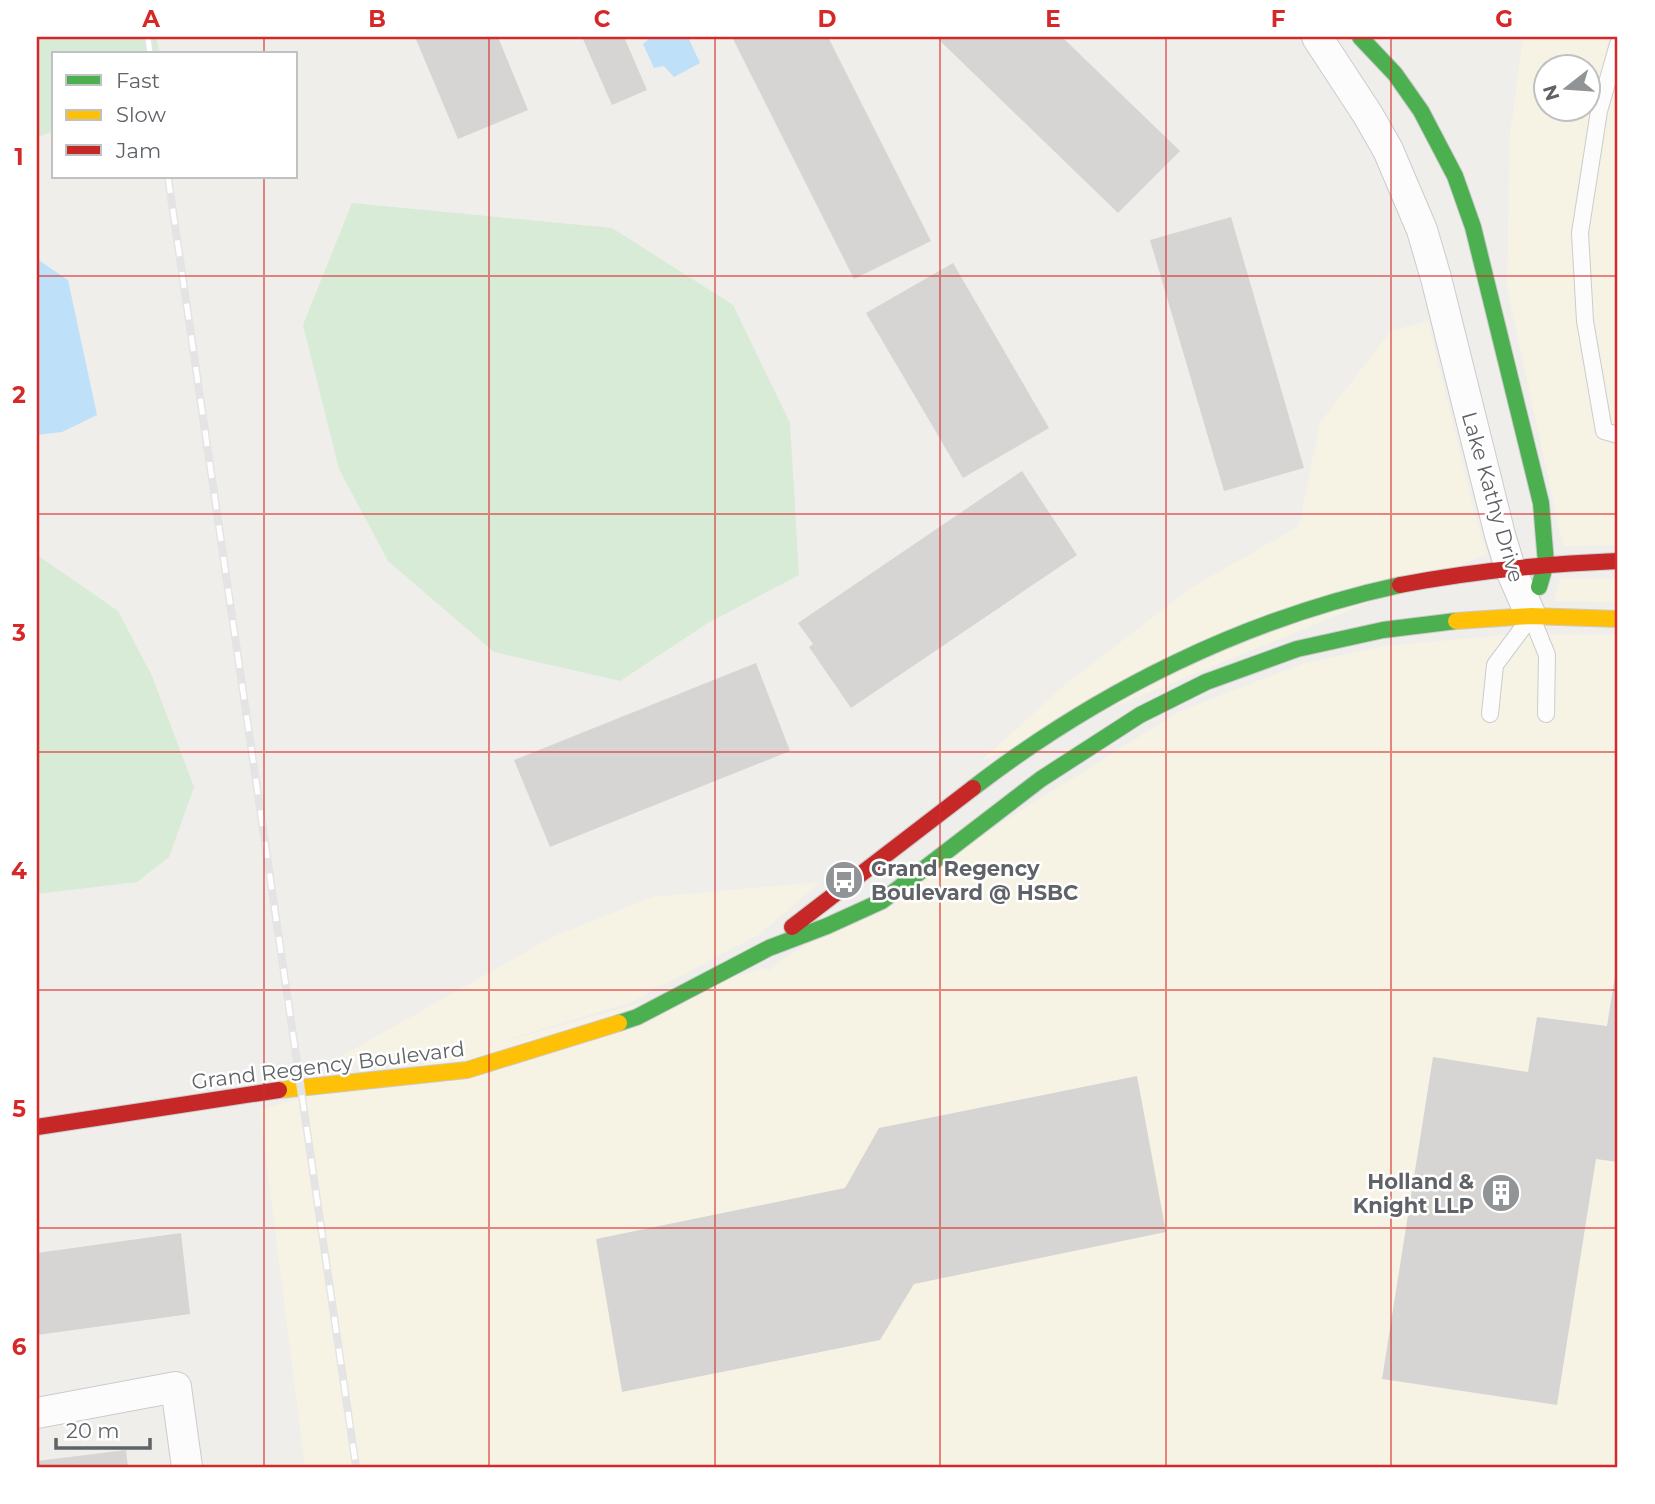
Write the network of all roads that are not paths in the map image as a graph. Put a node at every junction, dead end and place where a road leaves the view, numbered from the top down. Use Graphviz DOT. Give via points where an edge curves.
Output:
graph roads {
  1 [pos="1317,37"];
  2 [pos="1360,37"];
  3 [pos="1618,44"];
  4 [pos="1618,435"];
  5 [pos="1618,561"];
  6 [pos="1546,564"];
  7 [pos="1510,568"];
  8 [pos="1531,617"];
  9 [pos="1618,618"];
  10 [pos="1490,714"];
  11 [pos="1546,714"];
  12 [pos="769,948"];
  13 [pos="37,1127"];
  14 [pos="37,1413"];
  15 [pos="187,1467"];
  1 -- 7 [label="street, Lake Kathy Drive" via="1388,150 1422,230"];
  2 -- 6 [label="street, Lake Kathy Drive" via="1421,111 1465,201 1541,503"];
  3 -- 4 [label="lane" via="1599,111 1580,233 1585,321 1598,402 1604,431"];
  5 -- 6 [label="street, Grand Regency Boulevard"];
  6 -- 7 [label="street, Grand Regency Boulevard"];
  6 -- 8 [label="street, Lake Kathy Drive"];
  7 -- 8 [label="street, Lake Kathy Drive"];
  7 -- 12 [label="street, Grand Regency Boulevard" via="1385,590 1320,607 1253,629 1155,672 1012,758 810,911"];
  8 -- 9 [label="street, Grand Regency Boulevard"];
  8 -- 10 [label="lane" via="1495,665"];
  8 -- 11 [label="lane" via="1547,655"];
  8 -- 12 [label="street, Grand Regency Boulevard" via="1437,623 1329,640 1206,682 1140,715 1041,779 882,901"];
  12 -- 13 [label="street, Grand Regency Boulevard" via="637,1017 467,1070 299,1087"];
  14 -- 15 [label="street" via="176,1387"];
}
